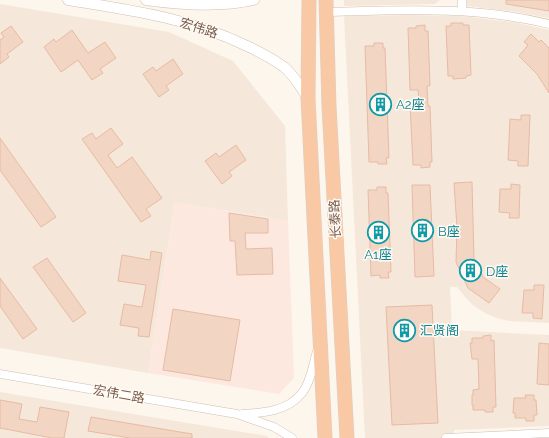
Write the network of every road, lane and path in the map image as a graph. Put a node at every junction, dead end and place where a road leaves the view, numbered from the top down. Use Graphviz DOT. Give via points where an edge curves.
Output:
graph roads {
  1 [pos="68,0"];
  2 [pos="146,0"];
  3 [pos="254,0"];
  4 [pos="309,0"];
  5 [pos="462,0"];
  6 [pos="326,6"];
  7 [pos="462,11"];
  8 [pos="549,24"];
  9 [pos="308,98"];
  10 [pos="321,339"];
  11 [pos="0,374"];
  12 [pos="237,414"];
  13 [pos="549,434"];
  14 [pos="292,438"];
  15 [pos="325,438"];
  16 [pos="347,438"];
  17 [pos="446,438"];
  1 -- 9 [label="street, 宏伟路" via="166,17 206,29 263,54 285,68"];
  2 -- 3 [label="street, 宏伟路" via="169,4 215,5"];
  4 -- 9 [label="highway, 长泰路"];
  5 -- 7 [label="street"];
  6 -- 7 [label="street"];
  6 -- 16 [label="highway, 长泰路"];
  7 -- 8 [label="street"];
  9 -- 10 [label="highway, 长泰路"];
  10 -- 12 [label="street" via="308,381 303,392 293,401 278,410"];
  10 -- 15 [label="highway, 长泰路"];
  11 -- 12 [label="street, 宏伟二路"];
  12 -- 14 [label="street" via="274,427"];
  13 -- 17 [label="street"];
}
